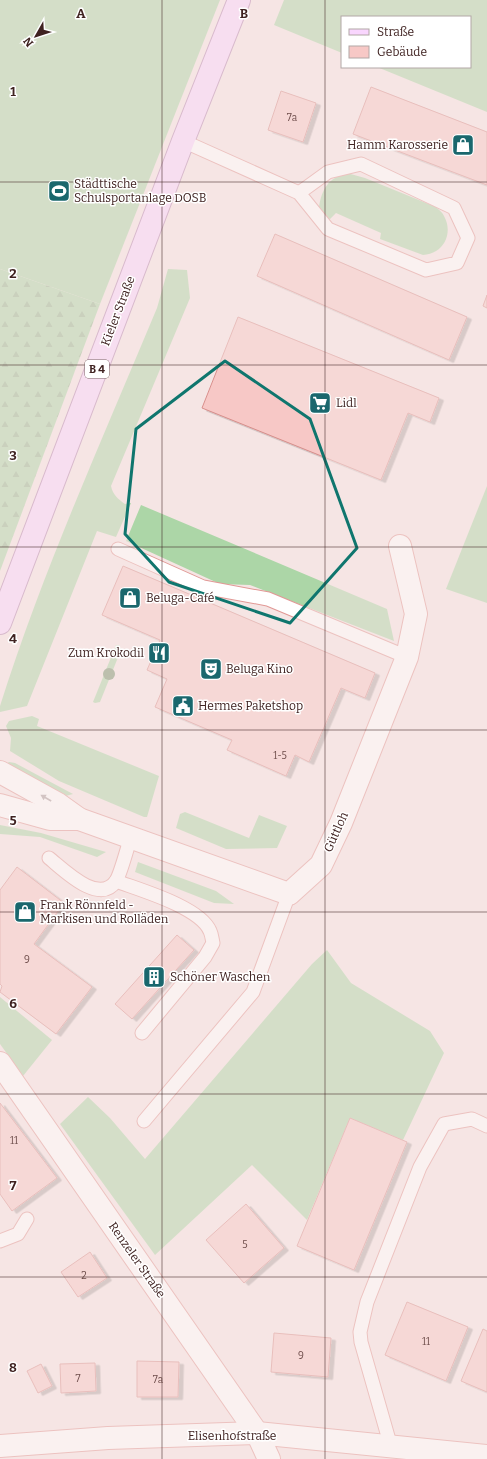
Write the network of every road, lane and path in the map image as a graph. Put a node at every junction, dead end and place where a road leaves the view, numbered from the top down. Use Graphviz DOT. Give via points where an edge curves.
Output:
graph roads {
  1 [pos="239,0"];
  2 [pos="183,141"];
  3 [pos="299,193"];
  4 [pos="400,546"];
  5 [pos="118,549"];
  6 [pos="0,623"];
  7 [pos="407,658"];
  8 [pos="0,772"];
  9 [pos="0,805"];
  10 [pos="79,819"];
  11 [pos="131,837"];
  12 [pos="48,858"];
  13 [pos="116,881"];
  14 [pos="289,894"];
  15 [pos="142,1033"];
  16 [pos="0,1062"];
  17 [pos="144,1121"];
  18 [pos="487,1126"];
  19 [pos="27,1219"];
  20 [pos="0,1241"];
  21 [pos="257,1433"];
  22 [pos="0,1446"];
  23 [pos="391,1447"];
  24 [pos="487,1456"];
  25 [pos="269,1459"];
  1 -- 2 [label="main road, Kieler Straße / B 4"];
  2 -- 3 [label="lane"];
  2 -- 6 [label="main road, Kieler Straße / B 4"];
  3 -- 3 [label="lane" via="328,229 426,270 457,263 468,238 454,208 361,164 328,172"];
  4 -- 7 [label="street, Güttloh" via="416,614"];
  5 -- 7 [label="lane" via="203,587 268,599"];
  7 -- 14 [label="street, Güttloh" via="341,823 321,865"];
  10 -- 8 [label="street, one-way" via="58,804"];
  9 -- 10 [label="street" via="50,819"];
  10 -- 11 [label="street"];
  11 -- 13 [label="lane"];
  11 -- 14 [label="street"];
  12 -- 13 [label="lane" via="90,889 101,890"];
  13 -- 15 [label="lane" via="196,914 210,930 213,943 205,957"];
  14 -- 17 [label="lane" via="254,992"];
  16 -- 21 [label="street, Renzeler Straße"];
  18 -- 23 [label="lane" via="472,1119 444,1124 420,1167 367,1302 360,1332 361,1342"];
  19 -- 20 [label="lane" via="18,1234"];
  21 -- 22 [label="street, Elisenhofstraße" via="108,1438"];
  21 -- 23 [label="street, Elisenhofstraße"];
  21 -- 25 [label="street, Renzeler Straße"];
  23 -- 24 [label="street, Elisenhofstraße"];
}
